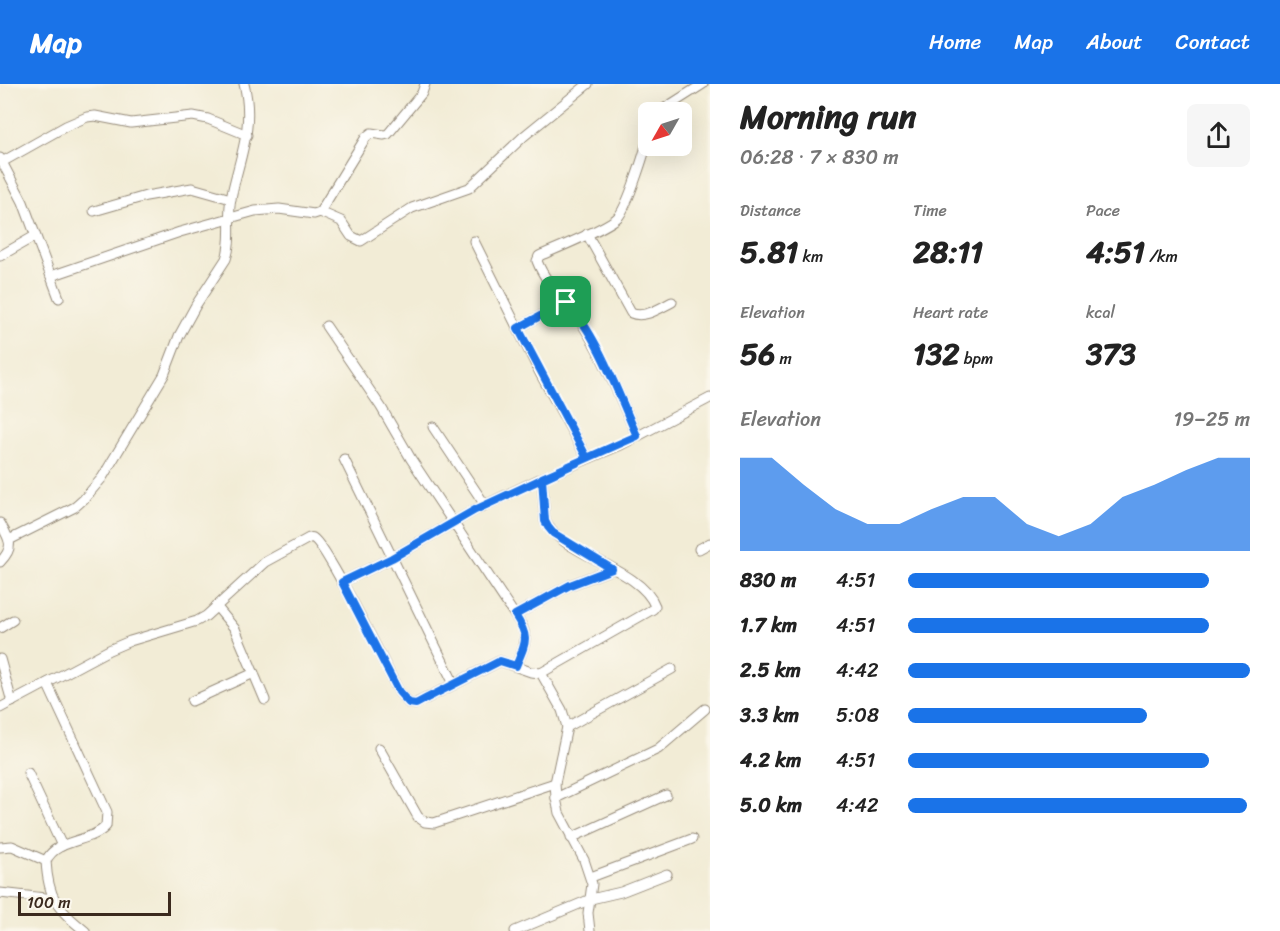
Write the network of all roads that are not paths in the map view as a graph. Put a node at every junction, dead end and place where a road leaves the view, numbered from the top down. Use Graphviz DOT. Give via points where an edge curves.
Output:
graph roads {
  1 [pos="244,84"];
  2 [pos="425,84"];
  3 [pos="588,84"];
  4 [pos="703,84"];
  5 [pos="675,102"];
  6 [pos="247,135"];
  7 [pos="643,156"];
  8 [pos="1,160"];
  9 [pos="231,199"];
  10 [pos="94,211"];
  11 [pos="320,212"];
  12 [pos="231,219"];
  13 [pos="587,234"];
  14 [pos="35,236"];
  15 [pos="474,241"];
  16 [pos="0,256"];
  17 [pos="51,276"];
  18 [pos="59,298"];
  19 [pos="566,302"];
  20 [pos="672,302"];
  21 [pos="326,326"];
  22 [pos="518,328"];
  23 [pos="710,398"];
  24 [pos="433,427"];
  25 [pos="637,436"];
  26 [pos="587,458"];
  27 [pos="344,459"];
  28 [pos="542,478"];
  29 [pos="485,505"];
  30 [pos="453,523"];
  31 [pos="0,524"];
  32 [pos="9,540"];
  33 [pos="710,543"];
  34 [pos="699,549"];
  35 [pos="392,558"];
  36 [pos="0,562"];
  37 [pos="612,569"];
  38 [pos="342,582"];
  39 [pos="216,606"];
  40 [pos="515,615"];
  41 [pos="13,620"];
  42 [pos="0,628"];
  43 [pos="0,659"];
  44 [pos="516,666"];
  45 [pos="672,669"];
  46 [pos="254,673"];
  47 [pos="541,673"];
  48 [pos="47,683"];
  49 [pos="454,684"];
  50 [pos="265,700"];
  51 [pos="192,701"];
  52 [pos="12,702"];
  53 [pos="0,708"];
  54 [pos="705,709"];
  55 [pos="567,727"];
  56 [pos="379,748"];
  57 [pos="28,773"];
  58 [pos="555,783"];
  59 [pos="666,795"];
  60 [pos="555,798"];
  61 [pos="571,838"];
  62 [pos="692,839"];
  63 [pos="62,846"];
  64 [pos="0,847"];
  65 [pos="46,861"];
  66 [pos="667,874"];
  67 [pos="591,878"];
  68 [pos="0,892"];
  69 [pos="54,899"];
  70 [pos="591,899"];
  71 [pos="85,931"];
  72 [pos="515,931"];
  73 [pos="590,931"];
  1 -- 6 [label="street"];
  2 -- 11 [label="street" via="388,134 375,132 366,137"];
  3 -- 11 [label="street" via="469,188 412,208 361,241 351,236 341,221"];
  4 -- 5 [label="street"];
  6 -- 8 [label="street" via="194,116 131,123 95,116 66,126"];
  6 -- 9 [label="street"];
  7 -- 13 [label="street" via="619,216"];
  8 -- 14 [label="street"];
  9 -- 10 [label="street" via="192,188"];
  9 -- 12 [label="street"];
  11 -- 12 [label="street" via="266,208"];
  12 -- 17 [label="street" via="180,232"];
  12 -- 32 [label="street" via="226,258 179,336 164,375 102,478 75,507"];
  13 -- 19 [label="street" via="539,256 537,261"];
  13 -- 20 [label="street" via="631,313 641,315"];
  14 -- 16 [label="street"];
  14 -- 17 [label="street"];
  15 -- 22 [label="street"];
  17 -- 18 [label="street"];
  19 -- 22 [label="street"];
  19 -- 25 [label="street" via="596,346"];
  21 -- 30 [label="street"];
  22 -- 26 [label="street"];
  23 -- 25 [label="street"];
  24 -- 29 [label="street"];
  25 -- 26 [label="street"];
  26 -- 28 [label="street"];
  27 -- 35 [label="street"];
  28 -- 29 [label="street"];
  28 -- 37 [label="street" via="548,527"];
  29 -- 30 [label="street"];
  30 -- 35 [label="street"];
  30 -- 40 [label="street"];
  31 -- 32 [label="street"];
  32 -- 36 [label="street" via="8,554"];
  33 -- 34 [label="street"];
  35 -- 38 [label="street"];
  35 -- 49 [label="street"];
  37 -- 40 [label="street" via="570,585"];
  37 -- 47 [label="street" via="641,588 653,609"];
  38 -- 39 [label="street" via="319,543 309,537 265,562"];
  38 -- 49 [label="street" via="404,699 416,704"];
  39 -- 46 [label="street" via="235,629"];
  39 -- 48 [label="street" via="197,621 130,641"];
  40 -- 44 [label="street" via="526,635"];
  41 -- 42 [label="street"];
  43 -- 52 [label="street"];
  44 -- 47 [label="street"];
  44 -- 49 [label="street" via="500,661"];
  45 -- 55 [label="street"];
  46 -- 50 [label="street"];
  46 -- 51 [label="street"];
  47 -- 55 [label="street"];
  48 -- 52 [label="street"];
  48 -- 63 [label="street" via="106,812 106,826 98,833"];
  52 -- 53 [label="street"];
  54 -- 60 [label="street" via="658,749"];
  55 -- 58 [label="street"];
  56 -- 58 [label="street" via="417,817 425,822 434,823"];
  57 -- 63 [label="street"];
  58 -- 60 [label="street"];
  59 -- 61 [label="street"];
  60 -- 61 [label="street"];
  61 -- 67 [label="street"];
  62 -- 67 [label="street"];
  63 -- 65 [label="street"];
  64 -- 65 [label="street" via="12,846"];
  65 -- 69 [label="street"];
  66 -- 70 [label="street"];
  67 -- 70 [label="street"];
  68 -- 69 [label="street"];
  69 -- 71 [label="street" via="63,914"];
  70 -- 72 [label="street"];
  70 -- 73 [label="street"];
}
